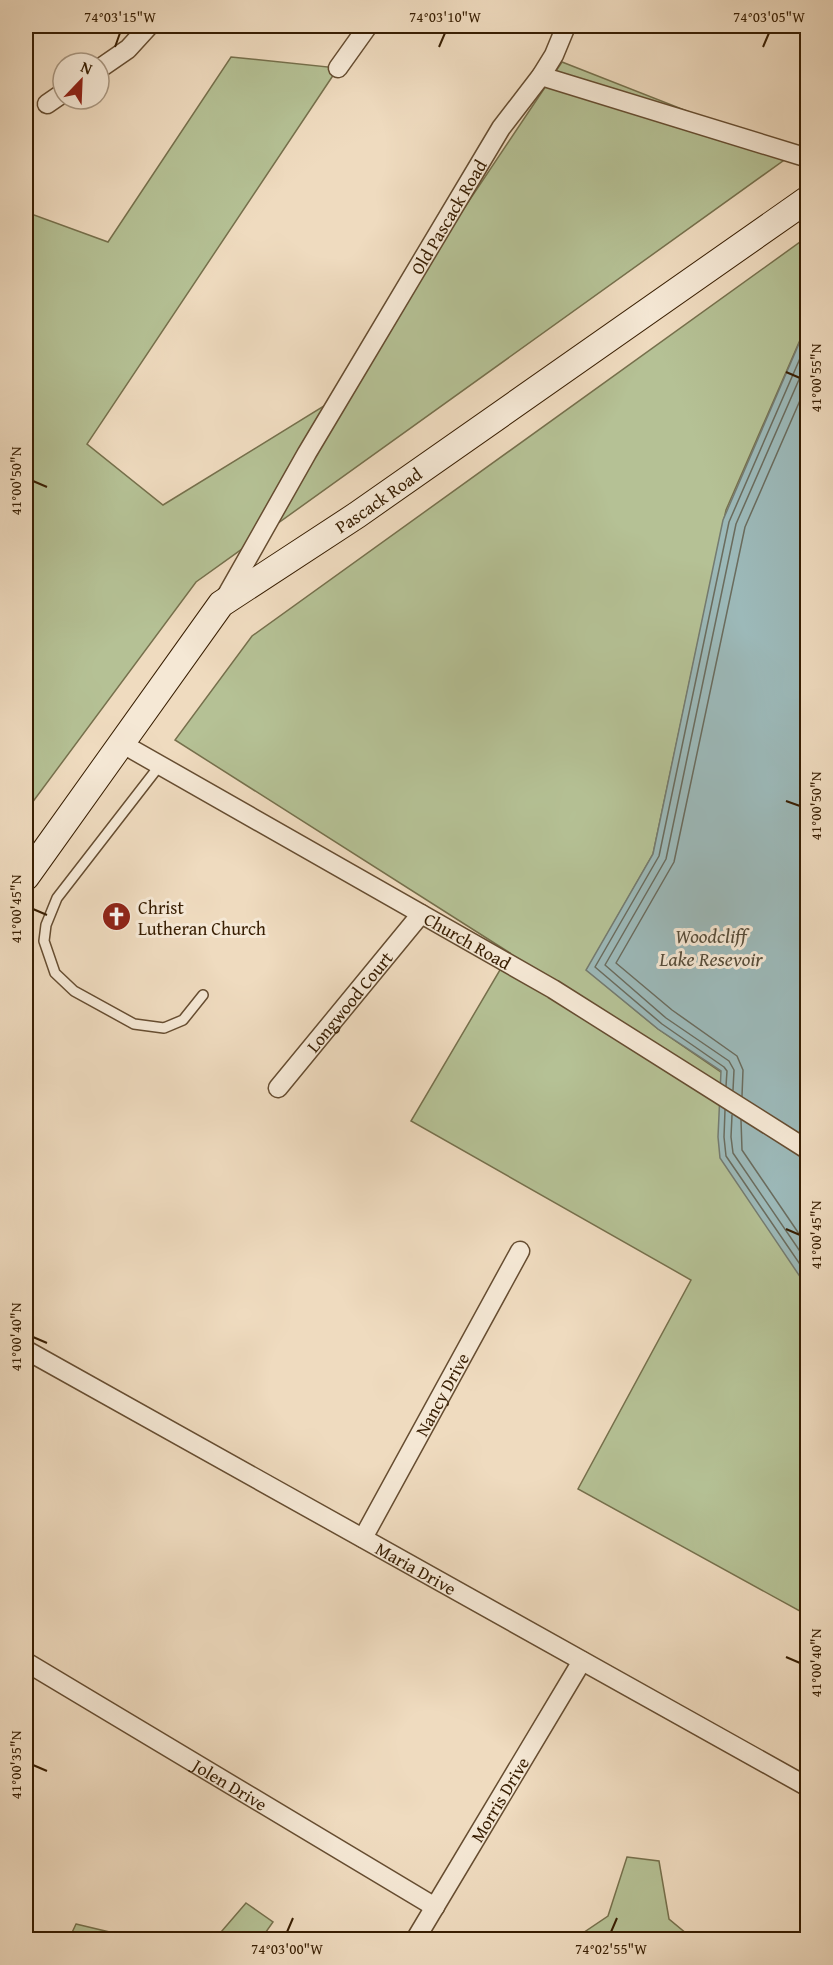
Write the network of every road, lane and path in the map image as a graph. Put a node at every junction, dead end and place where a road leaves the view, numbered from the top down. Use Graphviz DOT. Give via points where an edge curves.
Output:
graph roads {
  1 [pos="149,26"];
  2 [pos="368,26"];
  3 [pos="566,26"];
  4 [pos="111,61"];
  5 [pos="338,68"];
  6 [pos="541,76"];
  7 [pos="51,101"];
  8 [pos="47,104"];
  9 [pos="807,158"];
  10 [pos="807,199"];
  11 [pos="221,604"];
  12 [pos="121,743"];
  13 [pos="160,765"];
  14 [pos="26,877"];
  15 [pos="421,914"];
  16 [pos="203,994"];
  17 [pos="278,1088"];
  18 [pos="807,1150"];
  19 [pos="520,1251"];
  20 [pos="26,1350"];
  21 [pos="363,1538"];
  22 [pos="582,1661"];
  23 [pos="26,1662"];
  24 [pos="807,1787"];
  25 [pos="435,1907"];
  26 [pos="415,1940"];
  1 -- 4 [label="street"];
  2 -- 5 [label="street"];
  3 -- 6 [label="street, Old Pascack Road"];
  6 -- 9 [label="street"];
  6 -- 11 [label="street, Old Pascack Road" via="501,128"];
  7 -- 8 [label="street"];
  10 -- 11 [label="street, Pascack Road" via="357,515"];
  11 -- 12 [label="street, Pascack Road"];
  12 -- 13 [label="street, Church Road"];
  12 -- 14 [label="street, Pascack Road"];
  13 -- 15 [label="street, Church Road"];
  13 -- 16 [label="lane" via="57,898 44,941 55,973 74,991 134,1024 164,1029 183,1020"];
  15 -- 17 [label="street, Longwood Court"];
  15 -- 18 [label="street, Church Road" via="553,988"];
  19 -- 21 [label="street, Nancy Drive"];
  20 -- 21 [label="street, Maria Drive"];
  21 -- 22 [label="street, Maria Drive"];
  22 -- 24 [label="street, Maria Drive"];
  22 -- 25 [label="street, Morris Drive"];
  23 -- 25 [label="street, Jolen Drive"];
  25 -- 26 [label="street, Morris Drive"];
}
